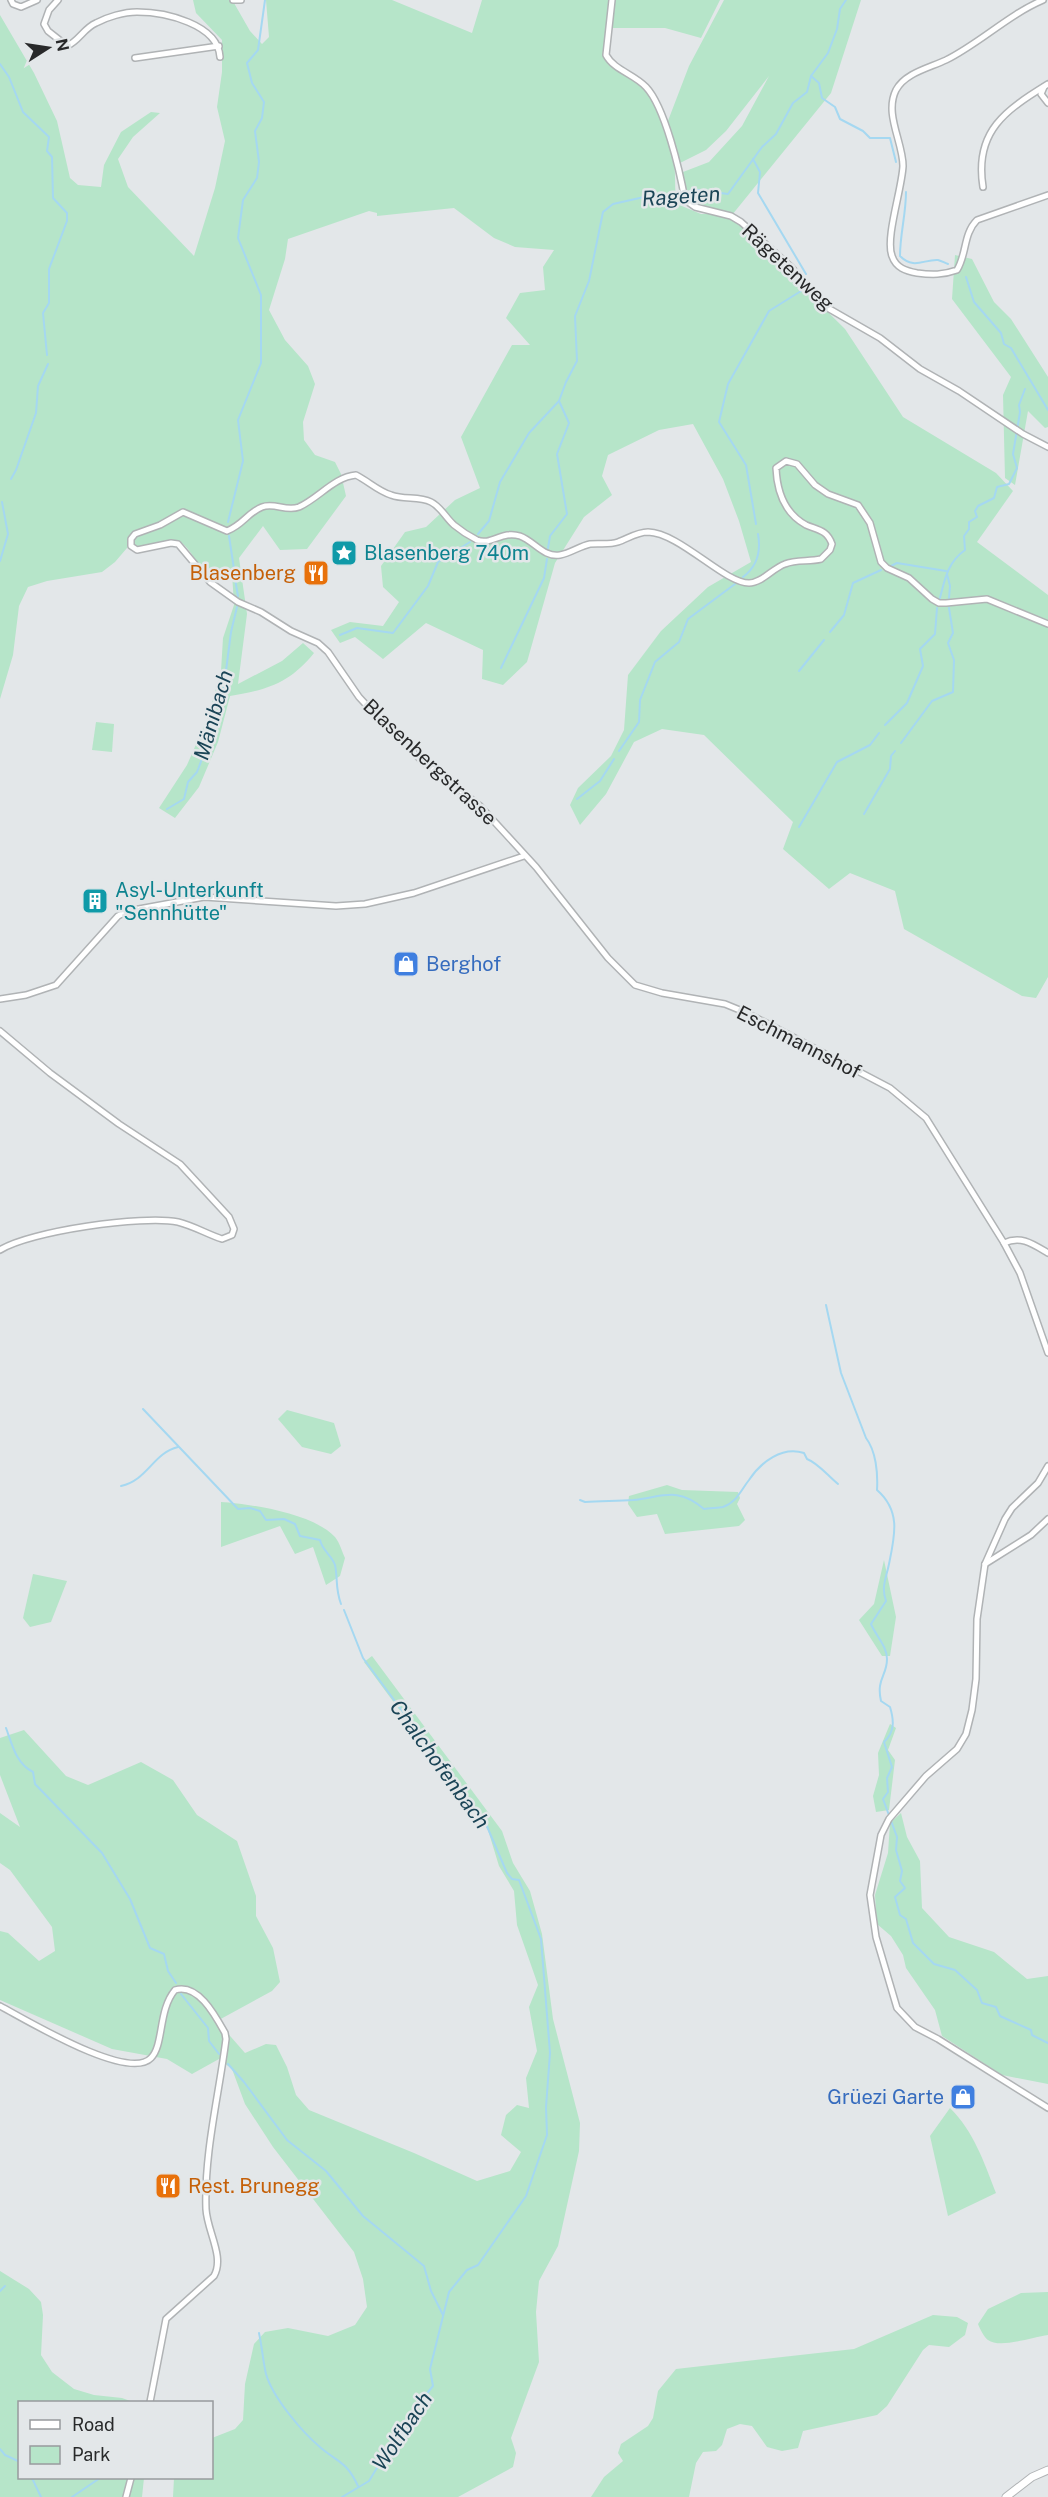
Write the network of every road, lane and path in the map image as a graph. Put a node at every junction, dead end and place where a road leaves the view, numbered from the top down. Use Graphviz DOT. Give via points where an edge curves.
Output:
graph roads {
  1 [pos="11,0"];
  2 [pos="37,0"];
  3 [pos="58,0"];
  4 [pos="233,0"];
  5 [pos="241,0"];
  6 [pos="612,0"];
  7 [pos="1043,0"];
  8 [pos="219,46"];
  9 [pos="220,57"];
  10 [pos="135,58"];
  11 [pos="1046,85"];
  12 [pos="1048,103"];
  13 [pos="983,187"];
  14 [pos="1048,195"];
  15 [pos="1048,447"];
  16 [pos="1048,624"];
  17 [pos="524,856"];
  18 [pos="0,999"];
  19 [pos="0,1031"];
  20 [pos="1004,1243"];
  21 [pos="0,1250"];
  22 [pos="1048,1253"];
  23 [pos="1048,1353"];
  24 [pos="1048,1466"];
  25 [pos="1048,1519"];
  26 [pos="985,1564"];
  27 [pos="0,2006"];
  28 [pos="1048,2108"];
  29 [pos="150,2401"];
  30 [pos="1048,2470"];
  31 [pos="131,2479"];
  32 [pos="126,2497"];
  33 [pos="1006,2497"];
  1 -- 2 [label="street" via="21,7"];
  3 -- 8 [label="street" via="44,24 67,46 77,42 93,24 136,12 196,25 210,33"];
  4 -- 5 [label="street"];
  6 -- 15 [label="street, Rägetenweg" via="606,55 647,88 652,97 671,143 685,200 741,222 791,267 826,308 880,338 920,369"];
  7 -- 14 [label="street" via="966,48 912,75 895,92 893,116 903,166 891,238 892,257 907,271 937,275 957,270 965,255 971,226 977,220"];
  8 -- 9 [label="street"];
  8 -- 10 [label="street"];
  11 -- 12 [label="street" via="1041,94"];
  11 -- 13 [label="street" via="1014,105 993,129 986,145"];
  16 -- 17 [label="street, Blasenbergstrasse" via="987,599 939,603 932,599 909,578 886,568 870,523 858,505 828,494 796,464 786,461 776,468 781,500 799,520 825,532 832,544 820,560 793,561 749,583 648,532 560,555 544,552 512,534 487,542 477,540 453,524 433,502 381,492 356,475 339,480 298,507 259,508 240,526 227,531 183,512 135,534 131,546 137,550 178,544 210,582 238,602 328,651 371,710 422,761 480,806"];
  17 -- 18 [label="street" via="414,893 365,904 336,906 204,897 128,911 118,916 56,985"];
  17 -- 20 [label="street, Eschmannshof" via="635,985 725,1004 890,1088 926,1118"];
  19 -- 21 [label="street" via="119,1124 180,1164 229,1217 234,1229 232,1235 222,1239 178,1222 119,1221 22,1240"];
  20 -- 22 [label="street" via="1021,1239"];
  20 -- 23 [label="street, Eschmannshof" via="1020,1273"];
  24 -- 26 [label="street" via="1038,1483 1012,1508"];
  25 -- 26 [label="street" via="1031,1535"];
  26 -- 28 [label="street" via="977,1619 976,1679 966,1734 957,1749 926,1776 891,1816 881,1835 870,1895 876,1937 897,2008 915,2027"];
  27 -- 29 [label="street" via="79,2050 144,2063 156,2048 168,1997 182,1987 203,2001 226,2039 205,2183 218,2270 166,2319"];
  30 -- 33 [label="street"];
  31 -- 32 [label="street"];
}
